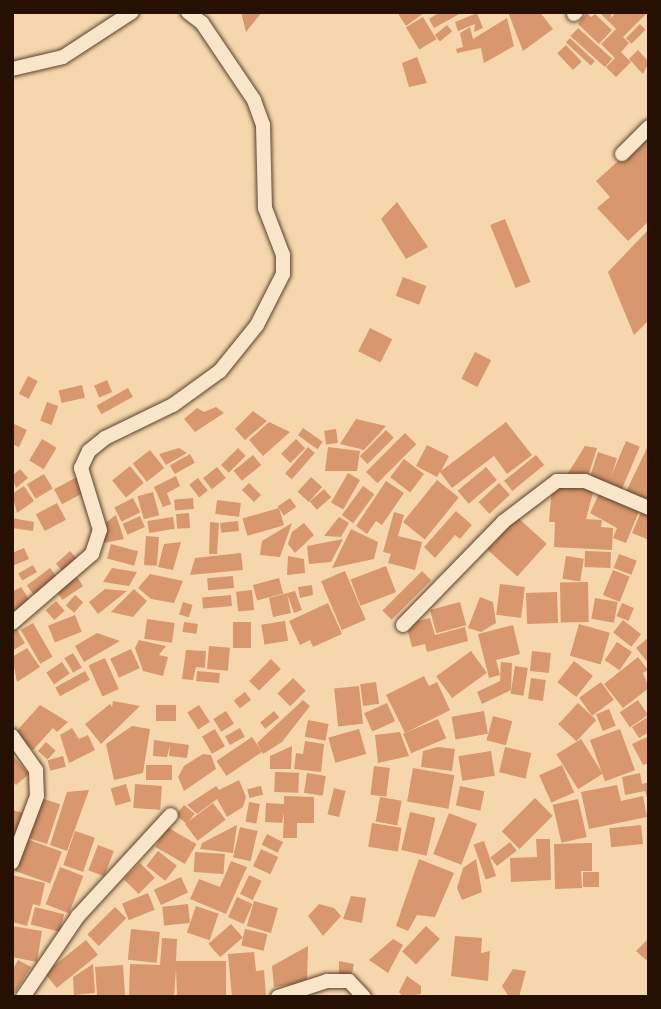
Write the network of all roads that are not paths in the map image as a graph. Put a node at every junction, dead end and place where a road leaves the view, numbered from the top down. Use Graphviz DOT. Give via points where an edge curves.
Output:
graph roads {
  1 [pos="132,12"];
  2 [pos="188,12"];
  3 [pos="12,69"];
  4 [pos="649,127"];
  5 [pos="622,154"];
  6 [pos="649,508"];
  7 [pos="12,623"];
  8 [pos="403,625"];
  9 [pos="12,736"];
  10 [pos="171,815"];
  11 [pos="12,862"];
  12 [pos="23,997"];
  13 [pos="278,997"];
  14 [pos="364,997"];
  1 -- 3 [label="street" via="63,57"];
  2 -- 7 [label="street" via="202,23 254,100 263,125 265,208 283,255 283,274 257,325 220,371 173,405 105,438 89,451 81,468 100,530 92,554"];
  4 -- 5 [label="street"];
  6 -- 8 [label="street" via="585,481 557,481 503,522"];
  9 -- 11 [label="street" via="36,770 37,796"];
  10 -- 12 [label="street" via="78,916"];
  13 -- 14 [label="street" via="327,981 349,982"];
}
